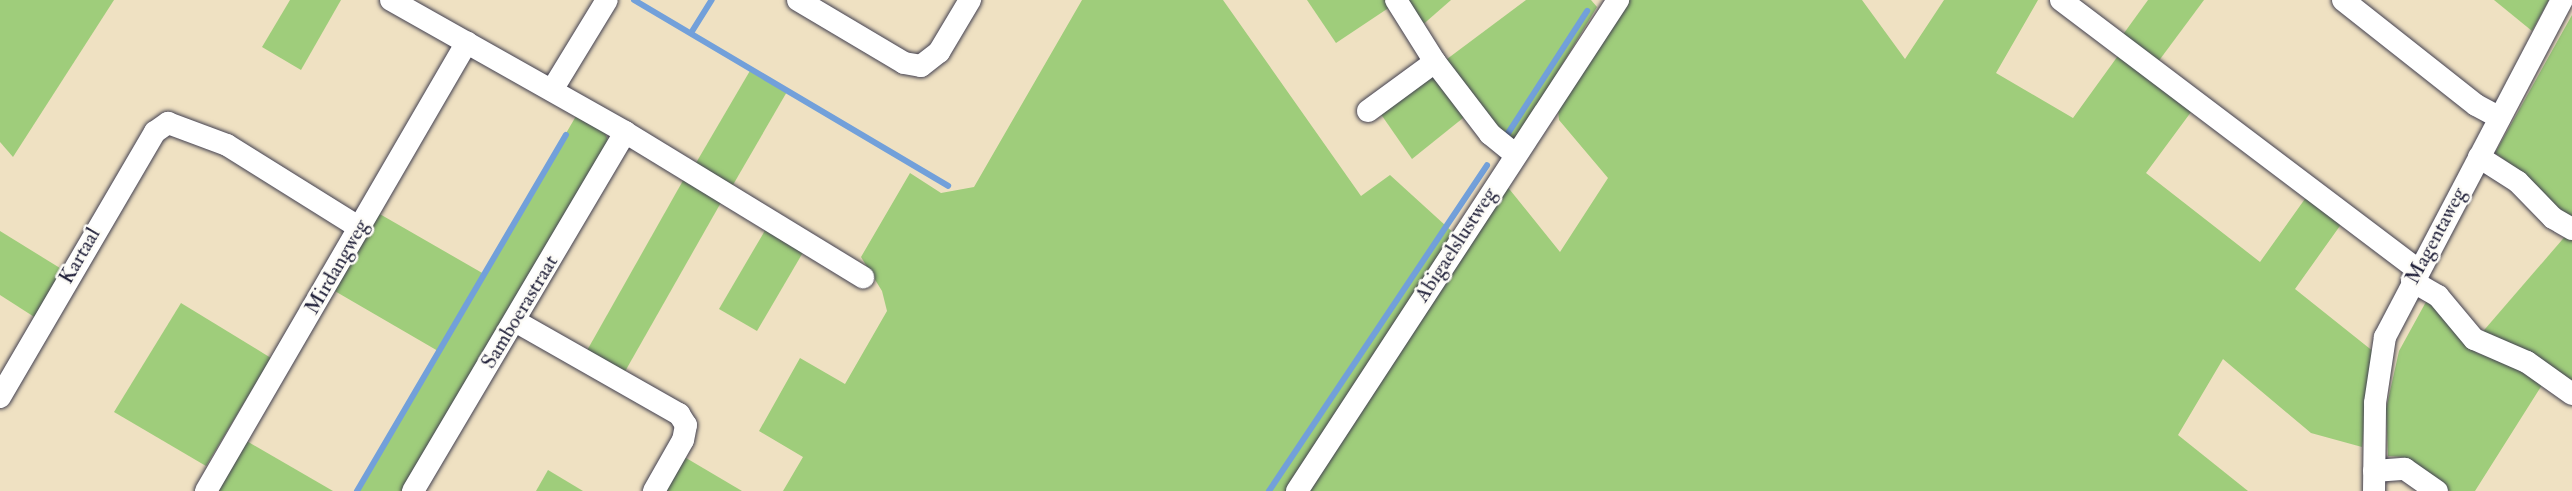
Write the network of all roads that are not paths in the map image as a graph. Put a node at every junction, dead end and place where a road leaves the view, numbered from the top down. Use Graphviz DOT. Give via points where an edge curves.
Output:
graph roads {
  1 [pos="391,0"];
  2 [pos="607,0"];
  3 [pos="798,0"];
  4 [pos="970,0"];
  5 [pos="1396,0"];
  6 [pos="2061,0"];
  7 [pos="2343,0"];
  8 [pos="2562,0"];
  9 [pos="1611,2"];
  10 [pos="468,42"];
  11 [pos="1435,62"];
  12 [pos="552,90"];
  13 [pos="1368,111"];
  14 [pos="2499,118"];
  15 [pos="625,132"];
  16 [pos="1515,154"];
  17 [pos="2479,157"];
  18 [pos="360,228"];
  19 [pos="2572,229"];
  20 [pos="2415,276"];
  21 [pos="863,277"];
  22 [pos="515,321"];
  23 [pos="2572,394"];
  24 [pos="0,397"];
  25 [pos="2374,481"];
  26 [pos="206,491"];
  27 [pos="413,491"];
  28 [pos="654,491"];
  29 [pos="1297,491"];
  30 [pos="2437,491"];
  1 -- 10 [label="street"];
  2 -- 12 [label="street"];
  3 -- 4 [label="street" via="904,63 921,66 939,52"];
  5 -- 11 [label="street"];
  6 -- 20 [label="street"];
  7 -- 14 [label="street" via="2476,105"];
  8 -- 14 [label="street, Magentaweg"];
  9 -- 16 [label="street, Abigaelslustweg"];
  10 -- 12 [label="street"];
  10 -- 18 [label="street, Mirdangweg"];
  11 -- 13 [label="street"];
  11 -- 16 [label="street" via="1490,134"];
  12 -- 15 [label="street"];
  14 -- 17 [label="street, Magentaweg"];
  15 -- 21 [label="street"];
  15 -- 22 [label="street, Samboerastraat"];
  16 -- 29 [label="street, Abigaelslustweg"];
  17 -- 19 [label="street" via="2518,182 2553,218"];
  17 -- 20 [label="street, Magentaweg"];
  18 -- 24 [label="street, Kartaal" via="227,145 168,123 155,132 142,152"];
  18 -- 26 [label="street, Mirdangweg"];
  20 -- 23 [label="street" via="2438,296 2474,339 2527,362"];
  20 -- 25 [label="street, Magentaweg" via="2385,337 2375,403"];
  22 -- 27 [label="street, Samboerastraat"];
  22 -- 28 [label="street" via="679,414 686,425 683,440"];
  25 -- 30 [label="street" via="2405,469"];
}
